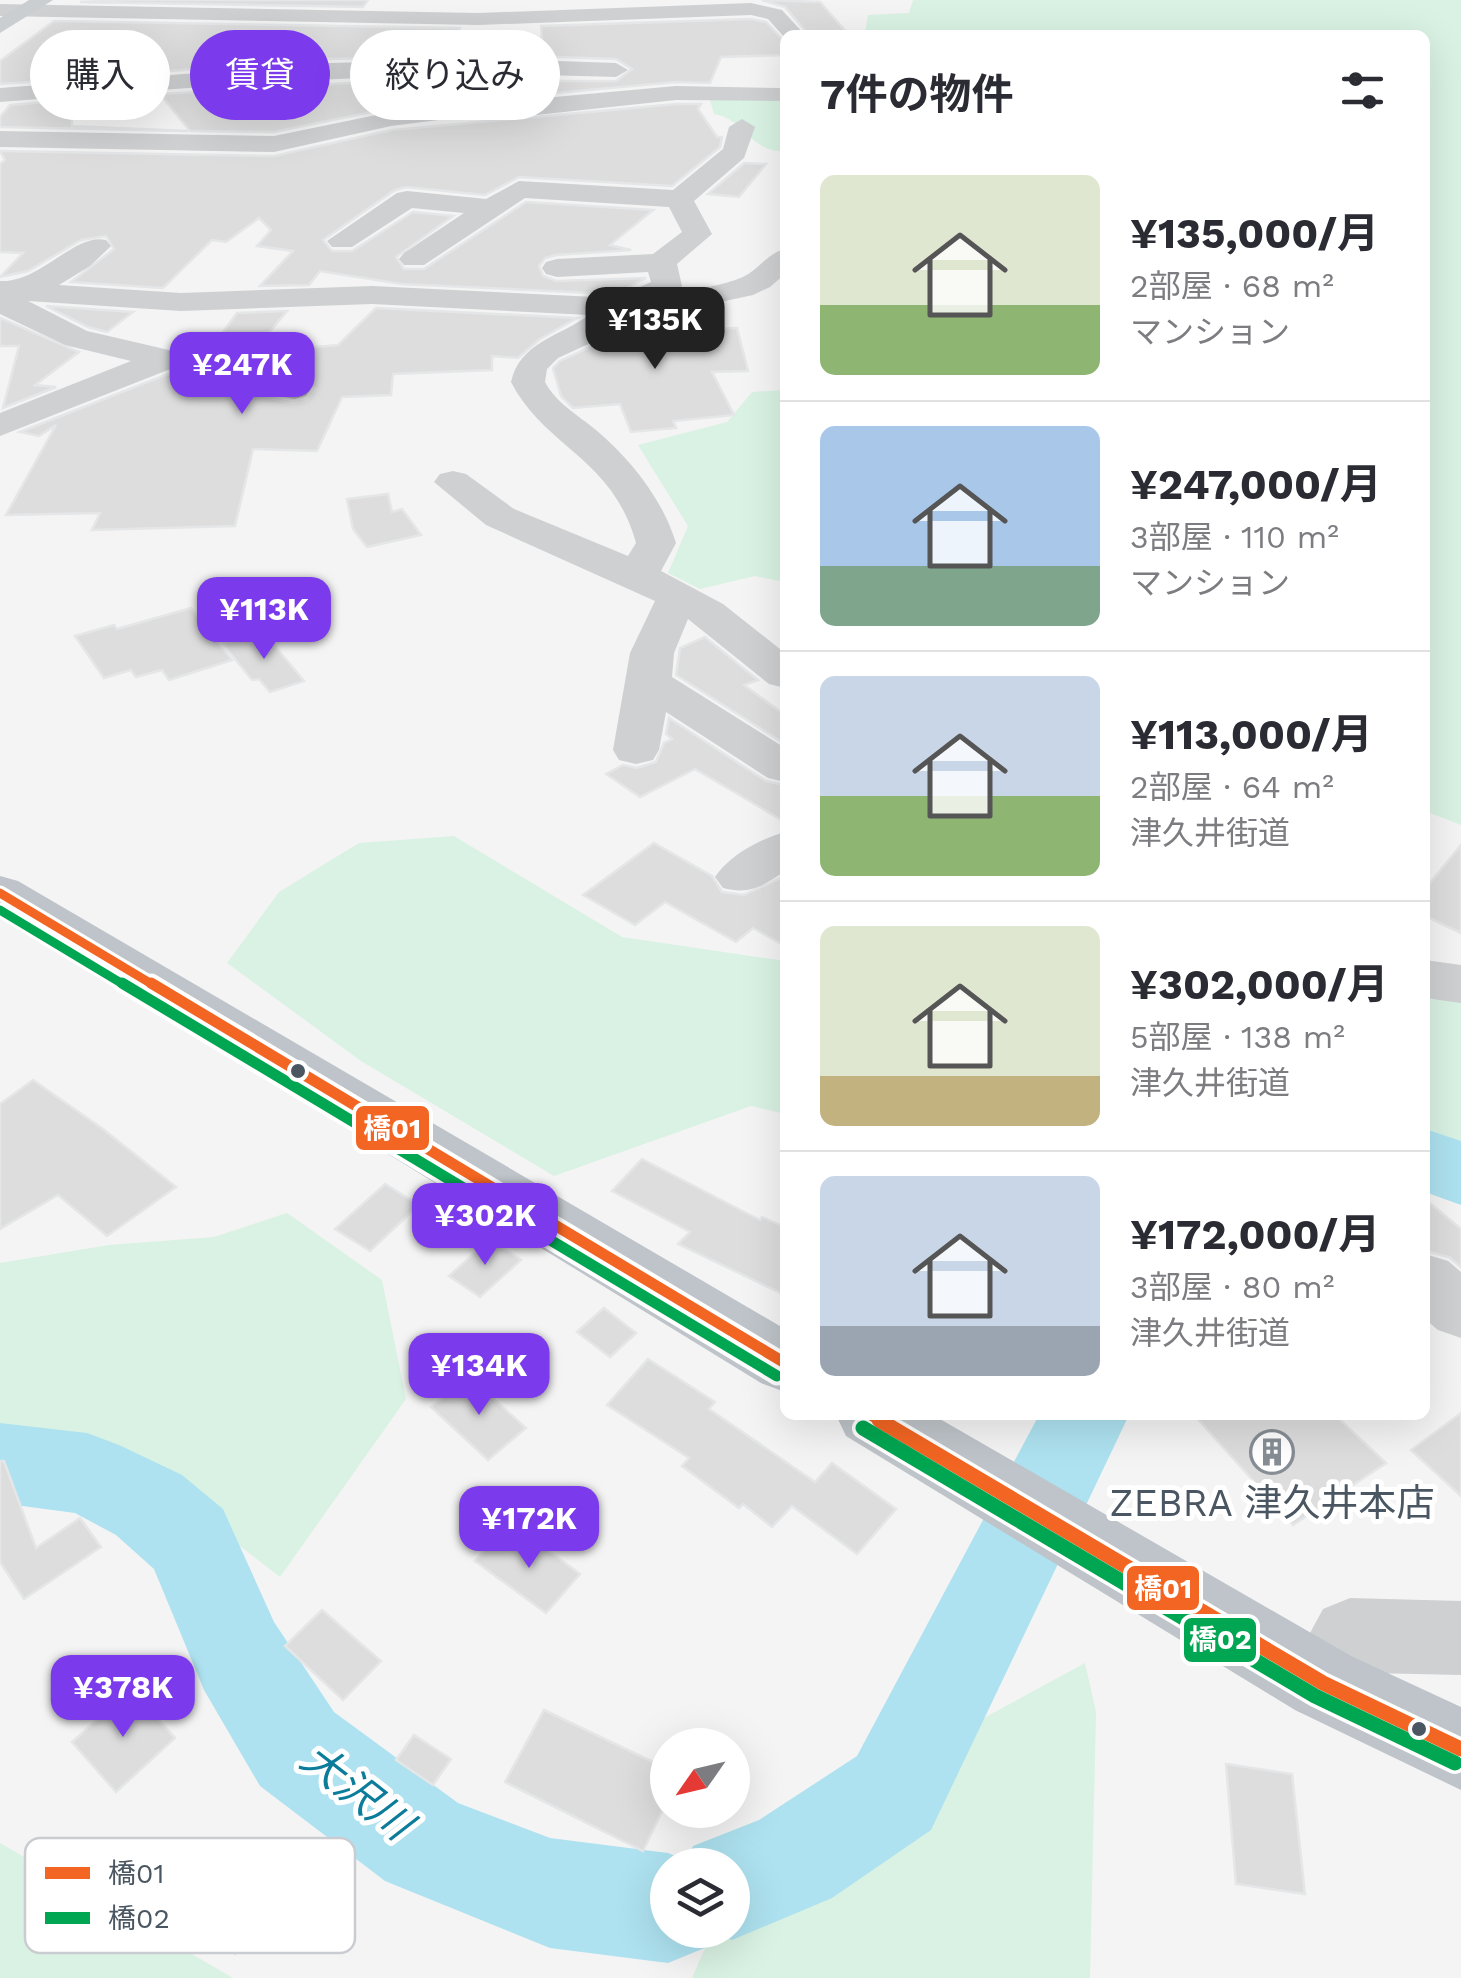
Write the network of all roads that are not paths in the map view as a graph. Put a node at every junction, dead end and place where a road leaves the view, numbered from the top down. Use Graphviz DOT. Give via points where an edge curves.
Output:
graph roads {
  1 [pos="178,0"];
  2 [pos="752,4"];
  3 [pos="34,6"];
  4 [pos="289,7"];
  5 [pos="638,7"];
  6 [pos="0,10"];
  7 [pos="160,14"];
  8 [pos="478,19"];
  9 [pos="0,26"];
  10 [pos="789,30"];
  11 [pos="560,67"];
  12 [pos="640,68"];
  13 [pos="330,69"];
  14 [pos="674,69"];
  15 [pos="708,70"];
  16 [pos="190,80"];
  17 [pos="780,91"];
  18 [pos="0,95"];
  19 [pos="560,114"];
  20 [pos="386,120"];
  21 [pos="742,127"];
  22 [pos="0,139"];
  23 [pos="678,199"];
  24 [pos="493,208"];
  25 [pos="307,236"];
  26 [pos="96,246"];
  27 [pos="414,259"];
  28 [pos="661,262"];
  29 [pos="780,267"];
  30 [pos="556,268"];
  31 [pos="8,296"];
  32 [pos="618,309"];
  33 [pos="162,360"];
  34 [pos="294,389"];
  35 [pos="0,425"];
  36 [pos="453,482"];
  37 [pos="638,575"];
  38 [pos="678,596"];
  39 [pos="780,671"];
  40 [pos="649,682"];
  41 [pos="636,750"];
  42 [pos="780,765"];
  43 [pos="780,851"];
  44 [pos="740,877"];
  45 [pos="0,893"];
  46 [pos="1430,980"];
  47 [pos="1461,984"];
  48 [pos="1430,1284"];
  49 [pos="1461,1311"];
  50 [pos="780,1361"];
  51 [pos="879,1420"];
  52 [pos="1461,1638"];
  53 [pos="1322,1684"];
  54 [pos="1461,1749"];
  1 -- 7 [label="street"];
  2 -- 5 [label="street"];
  2 -- 10 [label="street"];
  3 -- 6 [label="street"];
  3 -- 7 [label="street"];
  3 -- 9 [label="main road"];
  4 -- 7 [label="street"];
  4 -- 8 [label="street"];
  5 -- 8 [label="street"];
  8 -- 13 [label="street" via="433,43"];
  11 -- 12 [label="street"];
  14 -- 15 [label="street"];
  16 -- 18 [label="street"];
  17 -- 19 [label="street" via="690,92"];
  20 -- 22 [label="street" via="274,144"];
  21 -- 23 [label="street" via="735,152"];
  23 -- 24 [label="street" via="547,178"];
  23 -- 28 [label="street" via="698,234"];
  24 -- 25 [label="street" via="407,200 352,243"];
  24 -- 27 [label="street"];
  26 -- 31 [label="street" via="80,262"];
  28 -- 30 [label="street"];
  28 -- 32 [label="street" via="666,286"];
  29 -- 32 [label="street" via="725,294"];
  31 -- 32 [label="street" via="206,302 390,296"];
  31 -- 33 [label="street" via="76,338"];
  32 -- 37 [label="street" via="546,350 528,382 642,505 656,544"];
  33 -- 34 [label="street"];
  33 -- 35 [label="street"];
  36 -- 37 [label="street" via="500,517"];
  37 -- 38 [label="street"];
  38 -- 39 [label="street"];
  38 -- 40 [label="street" via="652,652"];
  40 -- 41 [label="street"];
  40 -- 42 [label="street"];
  43 -- 44 [label="street"];
  45 -- 50 [label="highway"];
  46 -- 47 [label="street"];
  48 -- 49 [label="street"];
  51 -- 53 [label="highway"];
  52 -- 53 [label="street" via="1350,1635"];
  53 -- 54 [label="highway"];
}
